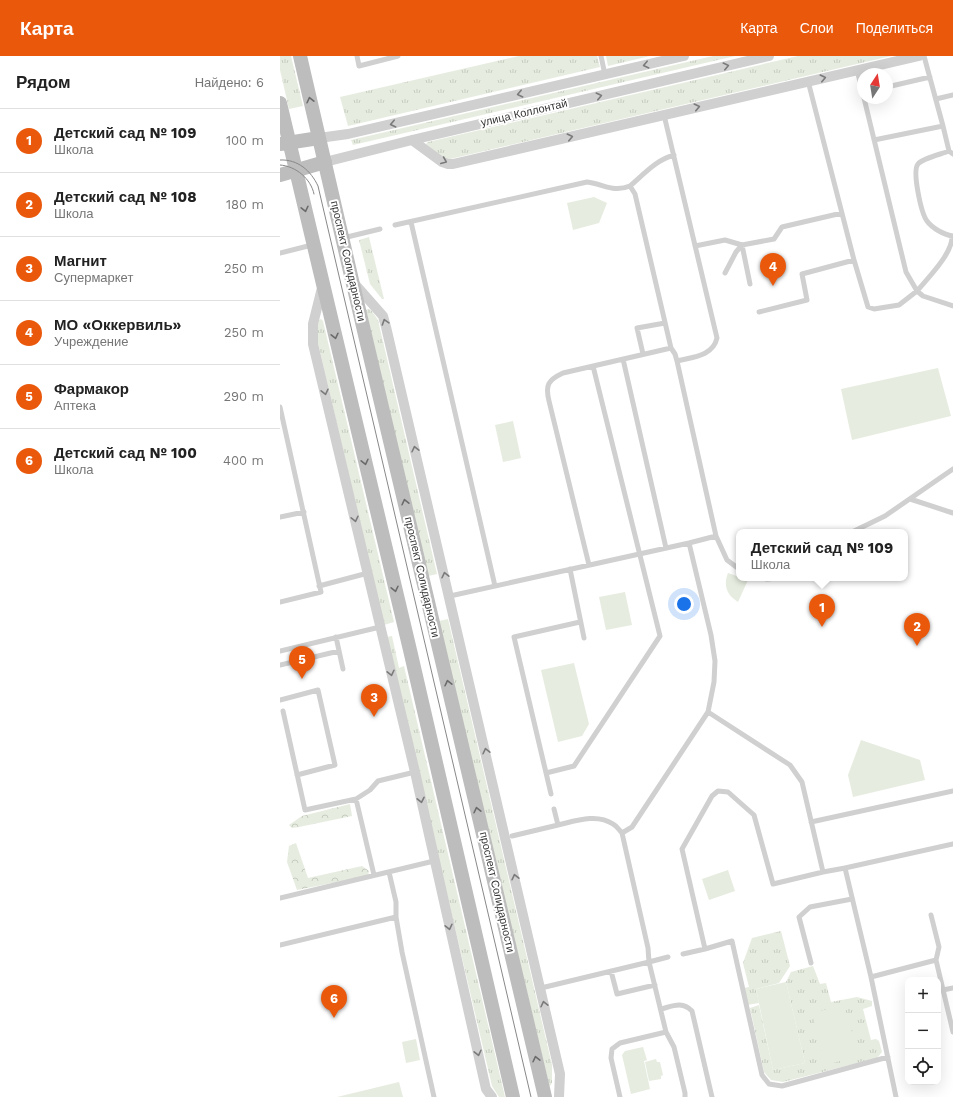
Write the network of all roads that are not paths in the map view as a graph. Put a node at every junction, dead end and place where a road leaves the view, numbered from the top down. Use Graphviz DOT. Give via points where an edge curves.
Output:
graph roads {
  1 [pos="300,56"];
  2 [pos="357,56"];
  3 [pos="398,56"];
  4 [pos="601,56"];
  5 [pos="684,56"];
  6 [pos="769,56"];
  7 [pos="919,56"];
  8 [pos="924,56"];
  9 [pos="866,68"];
  10 [pos="857,70"];
  11 [pos="605,74"];
  12 [pos="930,77"];
  13 [pos="808,81"];
  14 [pos="893,86"];
  15 [pos="953,95"];
  16 [pos="936,99"];
  17 [pos="280,102"];
  18 [pos="865,104"];
  19 [pos="664,115"];
  20 [pos="943,126"];
  21 [pos="319,138"];
  22 [pos="412,140"];
  23 [pos="874,140"];
  24 [pos="285,142"];
  25 [pos="951,152"];
  26 [pos="674,155"];
  27 [pos="325,162"];
  28 [pos="296,171"];
  29 [pos="280,175"];
  30 [pos="630,186"];
  31 [pos="842,213"];
  32 [pos="411,222"];
  33 [pos="395,225"];
  34 [pos="380,229"];
  35 [pos="953,236"];
  36 [pos="342,238"];
  37 [pos="313,245"];
  38 [pos="742,245"];
  39 [pos="695,246"];
  40 [pos="280,254"];
  41 [pos="854,260"];
  42 [pos="725,273"];
  43 [pos="352,280"];
  44 [pos="750,284"];
  45 [pos="323,286"];
  46 [pos="917,291"];
  47 [pos="953,306"];
  48 [pos="759,312"];
  49 [pos="665,323"];
  50 [pos="671,348"];
  51 [pos="643,354"];
  52 [pos="623,359"];
  53 [pos="677,361"];
  54 [pos="593,366"];
  55 [pos="280,407"];
  56 [pos="953,469"];
  57 [pos="910,499"];
  58 [pos="304,512"];
  59 [pos="953,513"];
  60 [pos="280,517"];
  61 [pos="858,529"];
  62 [pos="716,536"];
  63 [pos="689,544"];
  64 [pos="666,548"];
  65 [pos="640,554"];
  66 [pos="589,565"];
  67 [pos="736,567"];
  68 [pos="570,569"];
  69 [pos="368,573"];
  70 [pos="319,586"];
  71 [pos="495,586"];
  72 [pos="450,596"];
  73 [pos="280,602"];
  74 [pos="580,622"];
  75 [pos="380,627"];
  76 [pos="336,637"];
  77 [pos="584,638"];
  78 [pos="280,651"];
  79 [pos="339,651"];
  80 [pos="280,665"];
  81 [pos="343,669"];
  82 [pos="280,700"];
  83 [pos="282,711"];
  84 [pos="708,712"];
  85 [pos="415,772"];
  86 [pos="546,773"];
  87 [pos="297,775"];
  88 [pos="953,790"];
  89 [pos="551,794"];
  90 [pos="356,799"];
  91 [pos="554,809"];
  92 [pos="811,822"];
  93 [pos="558,825"];
  94 [pos="622,833"];
  95 [pos="512,836"];
  96 [pos="953,844"];
  97 [pos="434,861"];
  98 [pos="845,868"];
  99 [pos="389,872"];
  100 [pos="823,872"];
  101 [pos="374,875"];
  102 [pos="280,898"];
  103 [pos="852,899"];
  104 [pos="931,915"];
  105 [pos="396,917"];
  106 [pos="280,945"];
  107 [pos="705,949"];
  108 [pos="683,954"];
  109 [pos="668,957"];
  110 [pos="936,960"];
  111 [pos="649,962"];
  112 [pos="811,963"];
  113 [pos="611,971"];
  114 [pos="871,977"];
  115 [pos="655,985"];
  116 [pos="541,988"];
  117 [pos="953,988"];
  118 [pos="943,990"];
  119 [pos="661,1009"];
  120 [pos="666,1032"];
  121 [pos="953,1032"];
  122 [pos="888,1058"];
  123 [pos="434,1097"];
  124 [pos="492,1097"];
  125 [pos="513,1097"];
  126 [pos="545,1097"];
  127 [pos="559,1097"];
  128 [pos="620,1097"];
  129 [pos="685,1097"];
  130 [pos="712,1097"];
  131 [pos="896,1097"];
  21 -- 1 [label="main road, проспект Солидарности, one-way"];
  2 -- 3 [label="lane" via="360,66"];
  4 -- 11 [label="lane"];
  5 -- 11 [label="street, улица Коллонтай, one-way"];
  22 -- 6 [label="street, улица Коллонтай, one-way"];
  7 -- 9 [label="street"];
  8 -- 12 [label="lane"];
  13 -- 10 [label="street, one-way"];
  11 -- 21 [label="street, улица Коллонтай, one-way" via="348,134"];
  12 -- 14 [label="lane"];
  12 -- 16 [label="lane"];
  19 -- 13 [label="street, one-way"];
  13 -- 31 [label="lane"];
  15 -- 16 [label="lane"];
  16 -- 20 [label="lane"];
  17 -- 24 [label="main road"];
  18 -- 23 [label="lane"];
  22 -- 19 [label="street, one-way" via="442,162 453,164"];
  19 -- 26 [label="lane"];
  20 -- 23 [label="lane"];
  20 -- 25 [label="lane"];
  21 -- 24 [label="main road, улица Коллонтай"];
  21 -- 27 [label="main road, проспект Солидарности"];
  22 -- 27 [label="street, улица Коллонтай"];
  23 -- 46 [label="lane" via="906,272"];
  24 -- 28 [label="main road"];
  25 -- 35 [label="lane" via="921,161 915,170 926,220 942,232"];
  26 -- 30 [label="lane" via="663,158"];
  26 -- 39 [label="lane"];
  27 -- 28 [label="main road, улица Коллонтай"];
  27 -- 36 [label="main road, проспект Солидарности"];
  28 -- 29 [label="main road, улица Коллонтай"];
  28 -- 37 [label="main road, one-way"];
  30 -- 32 [label="lane" via="612,189 588,182"];
  30 -- 49 [label="lane" via="636,194"];
  31 -- 38 [label="lane" via="782,227 774,239"];
  31 -- 41 [label="lane"];
  32 -- 33 [label="lane"];
  32 -- 71 [label="lane"];
  34 -- 36 [label="lane"];
  35 -- 46 [label="lane" via="951,246 938,266"];
  36 -- 43 [label="main road, проспект Солидарности"];
  37 -- 40 [label="lane"];
  37 -- 45 [label="main road"];
  38 -- 39 [label="lane" via="725,240"];
  38 -- 42 [label="lane"];
  38 -- 44 [label="lane"];
  39 -- 53 [label="lane" via="717,338 716,344 707,353"];
  41 -- 46 [label="lane" via="868,307 874,309 899,305"];
  41 -- 48 [label="lane" via="802,274 808,300"];
  72 -- 43 [label="street, one-way" via="383,316"];
  126 -- 43 [label="main road, проспект Солидарности, one-way"];
  45 -- 69 [label="street, one-way" via="313,324 313,344"];
  45 -- 125 [label="main road, one-way"];
  46 -- 47 [label="lane" via="923,296"];
  49 -- 50 [label="lane"];
  49 -- 51 [label="lane" via="637,328"];
  50 -- 51 [label="lane"];
  50 -- 53 [label="lane"];
  51 -- 52 [label="lane"];
  52 -- 54 [label="lane"];
  52 -- 64 [label="lane"];
  53 -- 62 [label="lane"];
  54 -- 65 [label="lane"];
  54 -- 66 [label="lane" via="555,377 549,382 546,392"];
  55 -- 58 [label="lane"];
  56 -- 57 [label="lane"];
  57 -- 59 [label="lane"];
  57 -- 61 [label="lane" via="885,516"];
  58 -- 60 [label="lane"];
  58 -- 70 [label="lane"];
  62 -- 63 [label="lane"];
  62 -- 67 [label="lane" via="727,560"];
  63 -- 64 [label="lane"];
  63 -- 84 [label="lane" via="715,661"];
  64 -- 65 [label="lane"];
  65 -- 66 [label="lane"];
  65 -- 86 [label="lane" via="660,636 574,766"];
  66 -- 68 [label="lane"];
  68 -- 71 [label="lane"];
  68 -- 74 [label="lane"];
  69 -- 70 [label="lane"];
  69 -- 75 [label="street"];
  70 -- 73 [label="lane" via="321,592"];
  71 -- 72 [label="lane"];
  116 -- 72 [label="street, one-way"];
  74 -- 77 [label="lane"];
  74 -- 86 [label="lane" via="514,637"];
  75 -- 76 [label="lane"];
  75 -- 85 [label="street, one-way"];
  76 -- 78 [label="lane"];
  76 -- 79 [label="lane"];
  79 -- 80 [label="lane"];
  79 -- 81 [label="lane"];
  82 -- 87 [label="lane" via="318,690 322,705 335,765"];
  83 -- 87 [label="lane"];
  84 -- 92 [label="lane" via="790,765 802,782"];
  84 -- 94 [label="lane" via="632,827"];
  85 -- 90 [label="lane" via="378,781"];
  85 -- 97 [label="street, one-way"];
  86 -- 89 [label="lane"];
  87 -- 90 [label="lane" via="305,810"];
  88 -- 92 [label="lane"];
  90 -- 101 [label="lane"];
  91 -- 93 [label="lane"];
  92 -- 100 [label="lane"];
  93 -- 94 [label="lane" via="588,818 601,819 613,824"];
  93 -- 95 [label="lane"];
  94 -- 111 [label="lane"];
  96 -- 98 [label="lane"];
  97 -- 99 [label="lane"];
  97 -- 124 [label="street, one-way" via="486,1089"];
  98 -- 100 [label="lane"];
  98 -- 103 [label="lane"];
  99 -- 101 [label="lane"];
  99 -- 105 [label="lane" via="396,902"];
  100 -- 107 [label="lane" via="773,884 754,815 728,792 718,792 712,796 682,849"];
  101 -- 102 [label="lane"];
  103 -- 112 [label="lane" via="810,906 799,917"];
  103 -- 114 [label="lane"];
  104 -- 110 [label="lane" via="939,947"];
  105 -- 106 [label="lane"];
  105 -- 123 [label="lane"];
  107 -- 108 [label="lane"];
  107 -- 122 [label="lane" via="732,941 762,1075 769,1084 782,1086"];
  109 -- 111 [label="lane"];
  110 -- 114 [label="lane"];
  110 -- 118 [label="lane"];
  111 -- 113 [label="lane"];
  111 -- 115 [label="lane"];
  113 -- 115 [label="lane" via="617,994"];
  113 -- 116 [label="lane"];
  114 -- 122 [label="lane"];
  115 -- 119 [label="lane"];
  127 -- 116 [label="street, one-way" via="560,1074"];
  117 -- 118 [label="lane"];
  118 -- 121 [label="lane"];
  119 -- 120 [label="lane"];
  119 -- 130 [label="lane" via="681,1005 687,1006 692,1012"];
  120 -- 128 [label="lane" via="620,1043 612,1049 611,1058"];
  120 -- 129 [label="lane" via="674,1047"];
  122 -- 131 [label="lane"];
}
